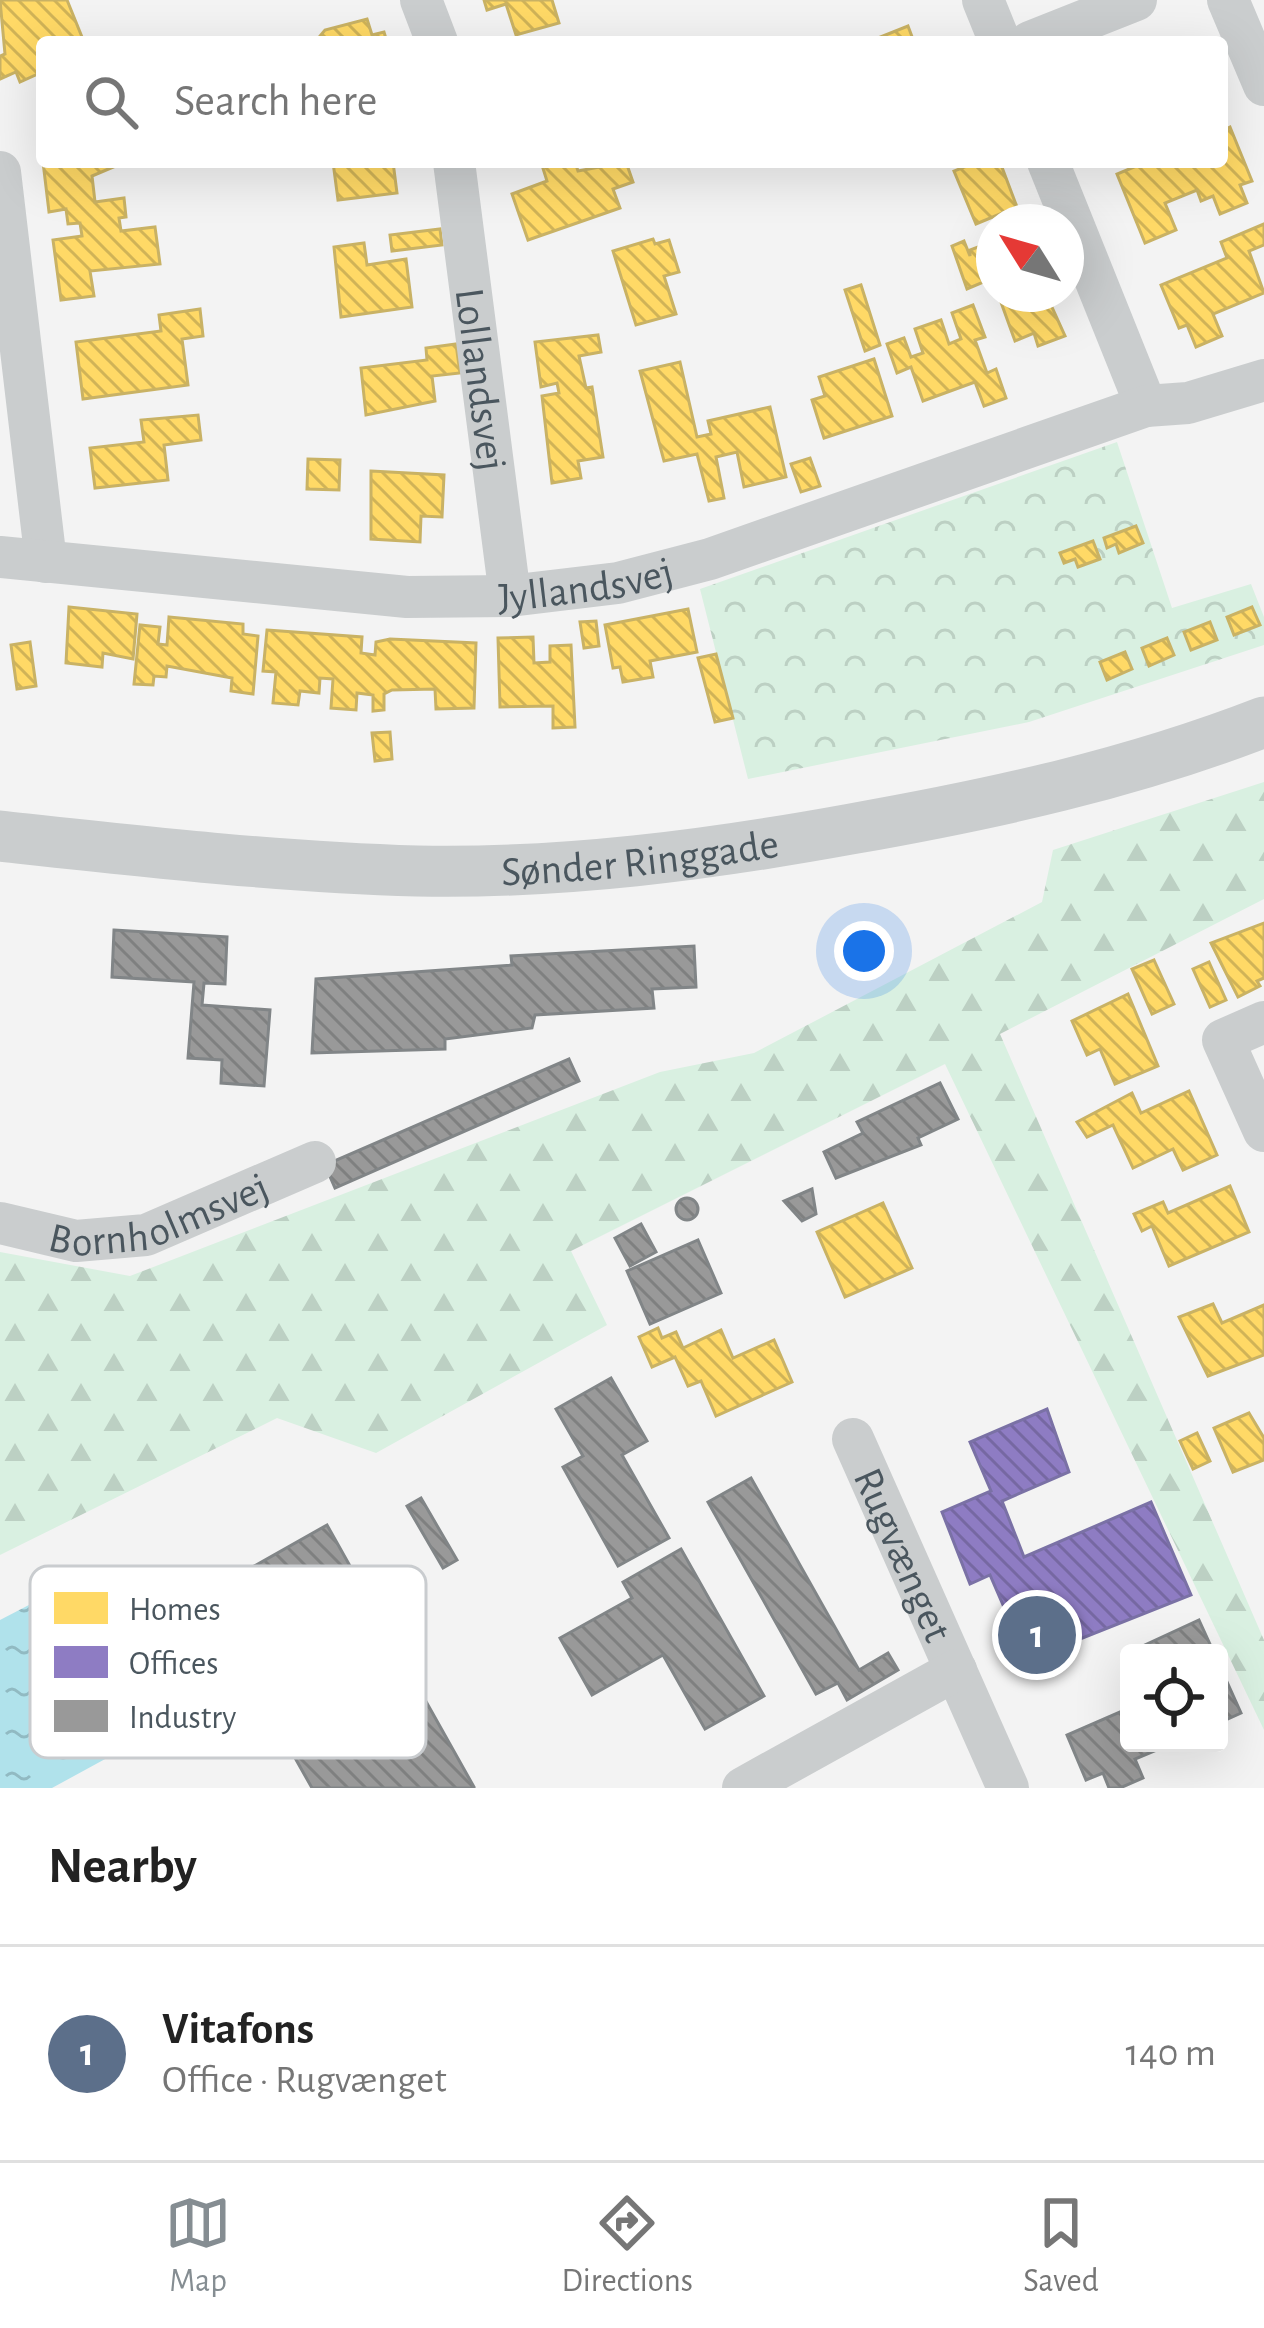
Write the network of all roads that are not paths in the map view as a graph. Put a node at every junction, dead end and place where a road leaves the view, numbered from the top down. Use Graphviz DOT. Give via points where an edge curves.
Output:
graph roads {
  1 [pos="421,0"];
  2 [pos="983,0"];
  3 [pos="1136,0"];
  4 [pos="1228,0"];
  5 [pos="434,36"];
  6 [pos="998,36"];
  7 [pos="1045,36"];
  8 [pos="1264,85"];
  9 [pos="455,168"];
  10 [pos="1050,168"];
  11 [pos="0,172"];
  12 [pos="1264,380"];
  13 [pos="1146,406"];
  14 [pos="0,557"];
  15 [pos="46,562"];
  16 [pos="510,596"];
  17 [pos="1264,722"];
  18 [pos="0,836"];
  19 [pos="1264,1022"];
  20 [pos="1264,1131"];
  21 [pos="315,1162"];
  22 [pos="0,1223"];
  23 [pos="853,1439"];
  24 [pos="956,1670"];
  25 [pos="743,1788"];
  26 [pos="1008,1788"];
  1 -- 5 [label="street"];
  2 -- 6 [label="street"];
  3 -- 7 [label="street"];
  4 -- 8 [label="street"];
  9 -- 16 [label="street, Lollandsvej"];
  10 -- 13 [label="street"];
  11 -- 15 [label="street"];
  12 -- 13 [label="street, Jyllandsvej" via="1188,403"];
  13 -- 16 [label="street, Jyllandsvej" via="710,559 618,583"];
  14 -- 15 [label="street, Jyllandsvej"];
  15 -- 16 [label="street, Jyllandsvej" via="407,597"];
  17 -- 18 [label="street, Sønder Ringgade" via="1012,800 736,850 569,868 418,871"];
  19 -- 20 [label="street" via="1223,1040"];
  21 -- 22 [label="street, Bornholmsvej" via="146,1235 76,1241"];
  23 -- 24 [label="street, Rugvænget"];
  24 -- 25 [label="street, Rugvænget"];
  24 -- 26 [label="street, Rugvænget"];
}
